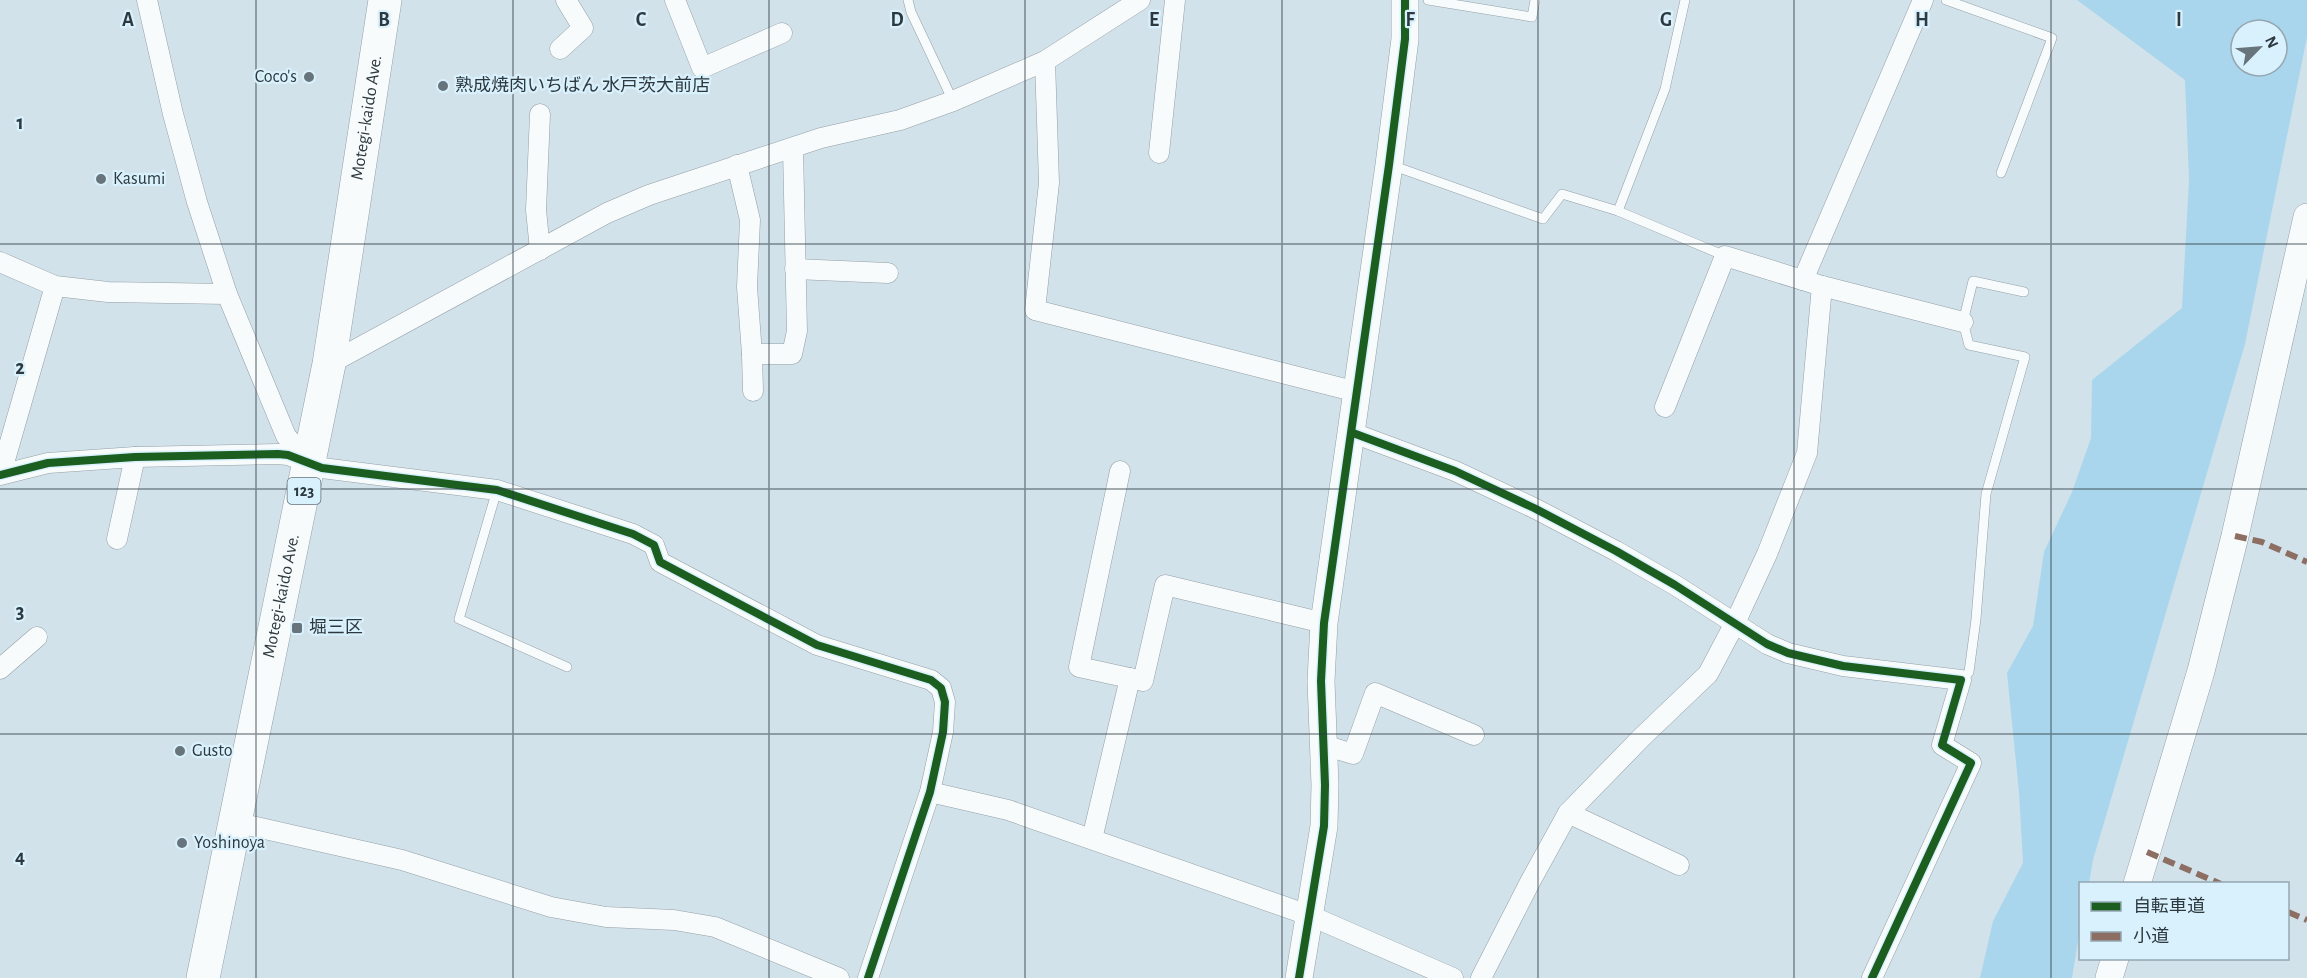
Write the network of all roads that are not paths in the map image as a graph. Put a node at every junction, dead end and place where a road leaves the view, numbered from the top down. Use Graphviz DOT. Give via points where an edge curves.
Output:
graph roads {
  1 [pos="147,0"];
  2 [pos="385,0"];
  3 [pos="566,0"];
  4 [pos="675,0"];
  5 [pos="908,0"];
  6 [pos="1140,0"];
  7 [pos="1175,0"];
  8 [pos="1405,0"];
  9 [pos="1428,0"];
  10 [pos="1535,0"];
  11 [pos="1685,0"];
  12 [pos="1923,0"];
  13 [pos="1946,0"];
  14 [pos="782,33"];
  15 [pos="560,49"];
  16 [pos="1045,61"];
  17 [pos="953,101"];
  18 [pos="540,114"];
  19 [pos="794,148"];
  20 [pos="1159,153"];
  21 [pos="737,165"];
  22 [pos="1389,165"];
  23 [pos="2001,173"];
  24 [pos="1618,211"];
  25 [pos="2307,217"];
  26 [pos="540,250"];
  27 [pos="1725,256"];
  28 [pos="0,262"];
  29 [pos="795,269"];
  30 [pos="888,273"];
  31 [pos="1803,280"];
  32 [pos="56,286"];
  33 [pos="1822,286"];
  34 [pos="2024,292"];
  35 [pos="2298,293"];
  36 [pos="227,294"];
  37 [pos="1963,321"];
  38 [pos="752,354"];
  39 [pos="329,364"];
  40 [pos="753,391"];
  41 [pos="1357,392"];
  42 [pos="1665,407"];
  43 [pos="1353,433"];
  44 [pos="135,457"];
  45 [pos="310,462"];
  46 [pos="0,468"];
  47 [pos="1120,471"];
  48 [pos="0,475"];
  49 [pos="497,490"];
  50 [pos="117,539"];
  51 [pos="1324,623"];
  52 [pos="1735,623"];
  53 [pos="37,637"];
  54 [pos="567,667"];
  55 [pos="0,669"];
  56 [pos="1130,678"];
  57 [pos="1961,680"];
  58 [pos="1474,735"];
  59 [pos="1324,745"];
  60 [pos="930,792"];
  61 [pos="1568,813"];
  62 [pos="234,822"];
  63 [pos="1092,839"];
  64 [pos="1679,865"];
  65 [pos="2138,882"];
  66 [pos="1311,916"];
  67 [pos="2114,960"];
  68 [pos="210,976"];
  69 [pos="839,978"];
  70 [pos="868,978"];
  71 [pos="1299,978"];
  72 [pos="1453,978"];
  73 [pos="1481,978"];
  74 [pos="1872,978"];
  75 [pos="2109,978"];
  1 -- 36 [label="street" via="173,114"];
  2 -- 39 [label="highway, Motegi-kaido Ave. / 123"];
  3 -- 15 [label="street" via="583,28"];
  4 -- 14 [label="street" via="702,68"];
  5 -- 17 [label="lane"];
  6 -- 16 [label="street"];
  7 -- 20 [label="street"];
  8 -- 22 [label="street" via="1405,39"];
  9 -- 10 [label="lane" via="1532,17"];
  11 -- 24 [label="lane" via="1665,89"];
  12 -- 31 [label="street"];
  13 -- 23 [label="lane" via="2052,38"];
  16 -- 17 [label="street"];
  16 -- 41 [label="street" via="1049,183 1035,310"];
  17 -- 19 [label="street" via="900,120 820,138"];
  18 -- 26 [label="street" via="536,210"];
  19 -- 21 [label="street"];
  19 -- 29 [label="street"];
  21 -- 26 [label="street" via="606,213"];
  21 -- 38 [label="street" via="750,220 747,287"];
  22 -- 24 [label="lane" via="1543,219 1562,194"];
  22 -- 41 [label="street"];
  24 -- 27 [label="lane"];
  25 -- 35 [label="street"];
  26 -- 39 [label="street"];
  27 -- 31 [label="street"];
  27 -- 42 [label="street"];
  28 -- 32 [label="street"];
  29 -- 30 [label="street"];
  29 -- 38 [label="street" via="797,331 792,354"];
  31 -- 33 [label="street"];
  32 -- 36 [label="street" via="108,292"];
  32 -- 46 [label="street"];
  33 -- 37 [label="street"];
  33 -- 52 [label="street" via="1807,453"];
  34 -- 37 [label="lane" via="1972,281"];
  35 -- 65 [label="street" via="2201,671"];
  36 -- 45 [label="street" via="286,436"];
  37 -- 57 [label="lane" via="1969,345 2025,357 1986,494 1969,672"];
  38 -- 40 [label="street"];
  39 -- 45 [label="highway, Motegi-kaido Ave. / 123"];
  41 -- 43 [label="street"];
  43 -- 51 [label="street"];
  43 -- 52 [label="street" via="1455,471 1534,508 1626,556"];
  44 -- 45 [label="street" via="278,454"];
  44 -- 48 [label="street" via="48,463"];
  44 -- 50 [label="street"];
  45 -- 49 [label="street" via="322,468"];
  45 -- 62 [label="highway, Motegi-kaido Ave. / 123"];
  47 -- 56 [label="street" via="1079,667"];
  49 -- 54 [label="lane" via="459,619"];
  49 -- 60 [label="street" via="633,534 654,545 660,562 817,645 931,680 941,688 945,702"];
  51 -- 56 [label="street" via="1165,585 1143,681"];
  51 -- 59 [label="street"];
  52 -- 57 [label="street" via="1788,653 1843,666"];
  52 -- 61 [label="street" via="1708,674"];
  53 -- 55 [label="street"];
  56 -- 63 [label="street"];
  57 -- 74 [label="street" via="1942,745 1971,763"];
  58 -- 59 [label="street" via="1375,693 1353,754"];
  59 -- 66 [label="street" via="1324,826"];
  60 -- 63 [label="street" via="1008,810"];
  60 -- 70 [label="street"];
  61 -- 64 [label="street"];
  61 -- 73 [label="street"];
  62 -- 68 [label="highway, Motegi-kaido Ave. / 123"];
  62 -- 69 [label="street" via="402,860 551,907 606,917 674,920 715,927"];
  63 -- 66 [label="street"];
  66 -- 71 [label="street"];
  66 -- 72 [label="street"];
  67 -- 75 [label="street"];
}
